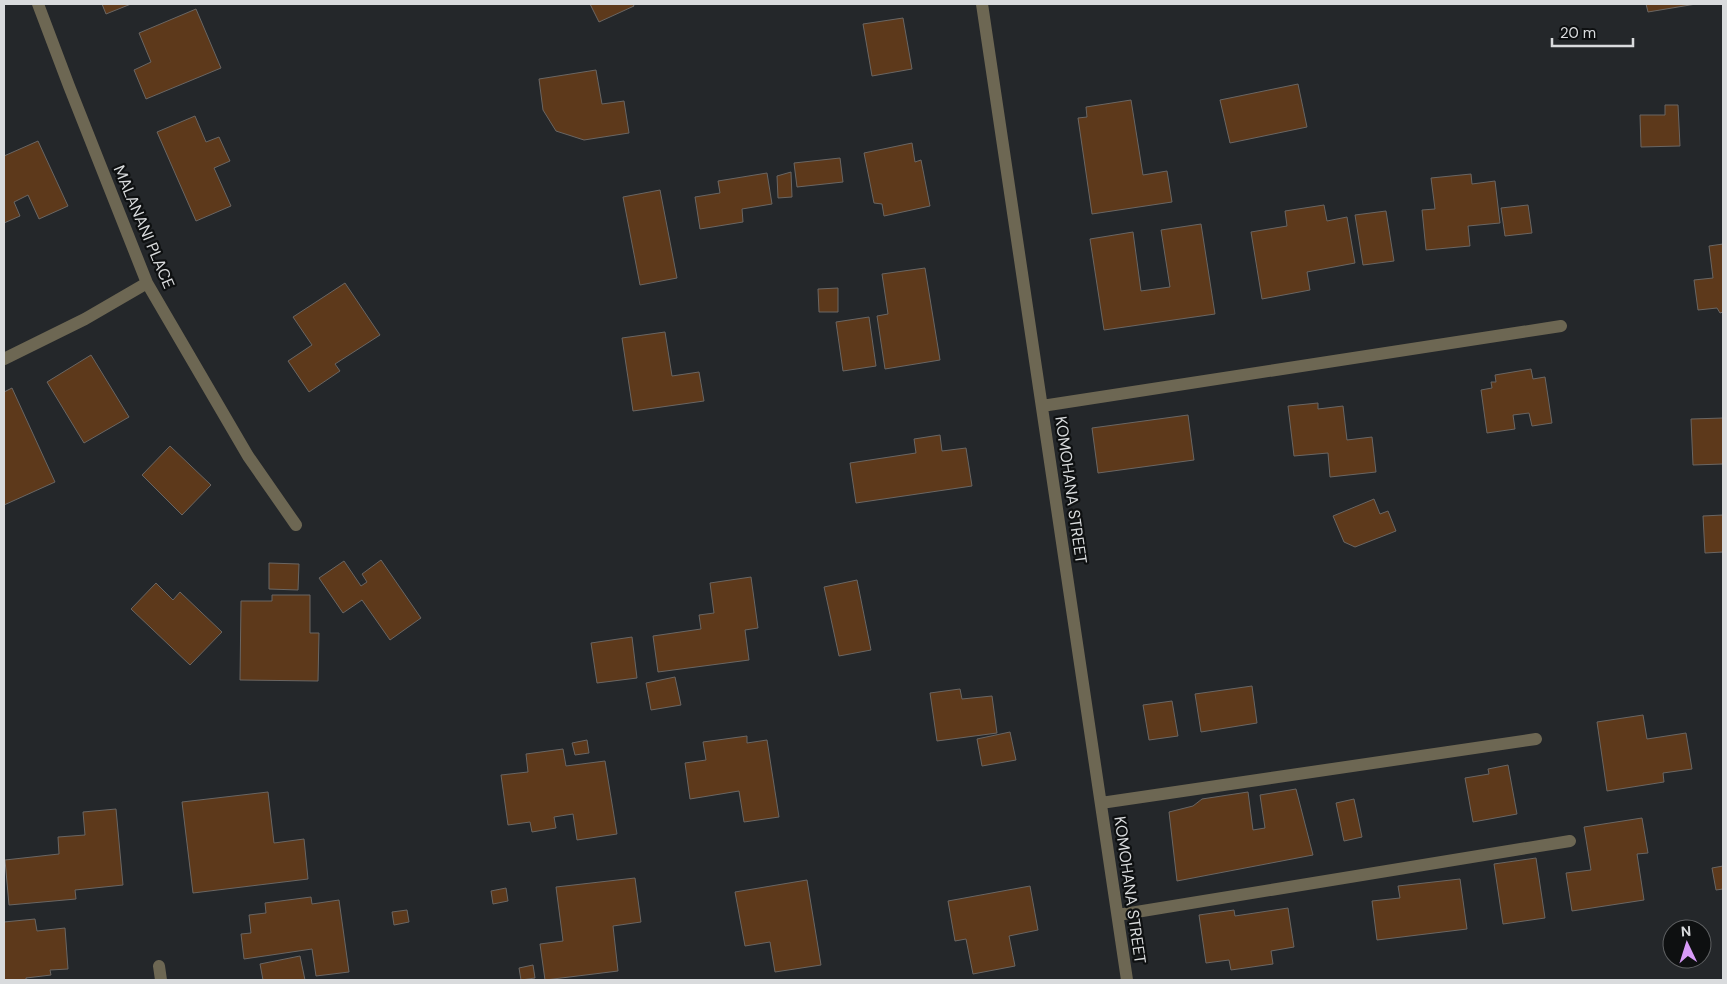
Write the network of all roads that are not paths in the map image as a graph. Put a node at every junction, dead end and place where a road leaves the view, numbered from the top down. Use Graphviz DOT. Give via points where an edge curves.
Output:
graph roads {
  1 [pos="38,4"];
  2 [pos="982,4"];
  3 [pos="146,283"];
  4 [pos="1561,326"];
  5 [pos="4,358"];
  6 [pos="1042,406"];
  7 [pos="296,525"];
  8 [pos="1536,739"];
  9 [pos="1101,803"];
  10 [pos="1570,841"];
  11 [pos="1118,915"];
  12 [pos="159,966"];
  13 [pos="161,980"];
  14 [pos="1127,980"];
  1 -- 3 [label="street, MALANANI PLACE"];
  2 -- 6 [label="street, KOMOHANA STREET"];
  3 -- 5 [label="street" via="85,319"];
  3 -- 7 [label="street, MALANANI PLACE" via="248,456"];
  4 -- 6 [label="street"];
  6 -- 9 [label="street, KOMOHANA STREET"];
  8 -- 9 [label="street"];
  9 -- 11 [label="street, KOMOHANA STREET"];
  10 -- 11 [label="street"];
  11 -- 14 [label="street, KOMOHANA STREET"];
  12 -- 13 [label="street"];
}
